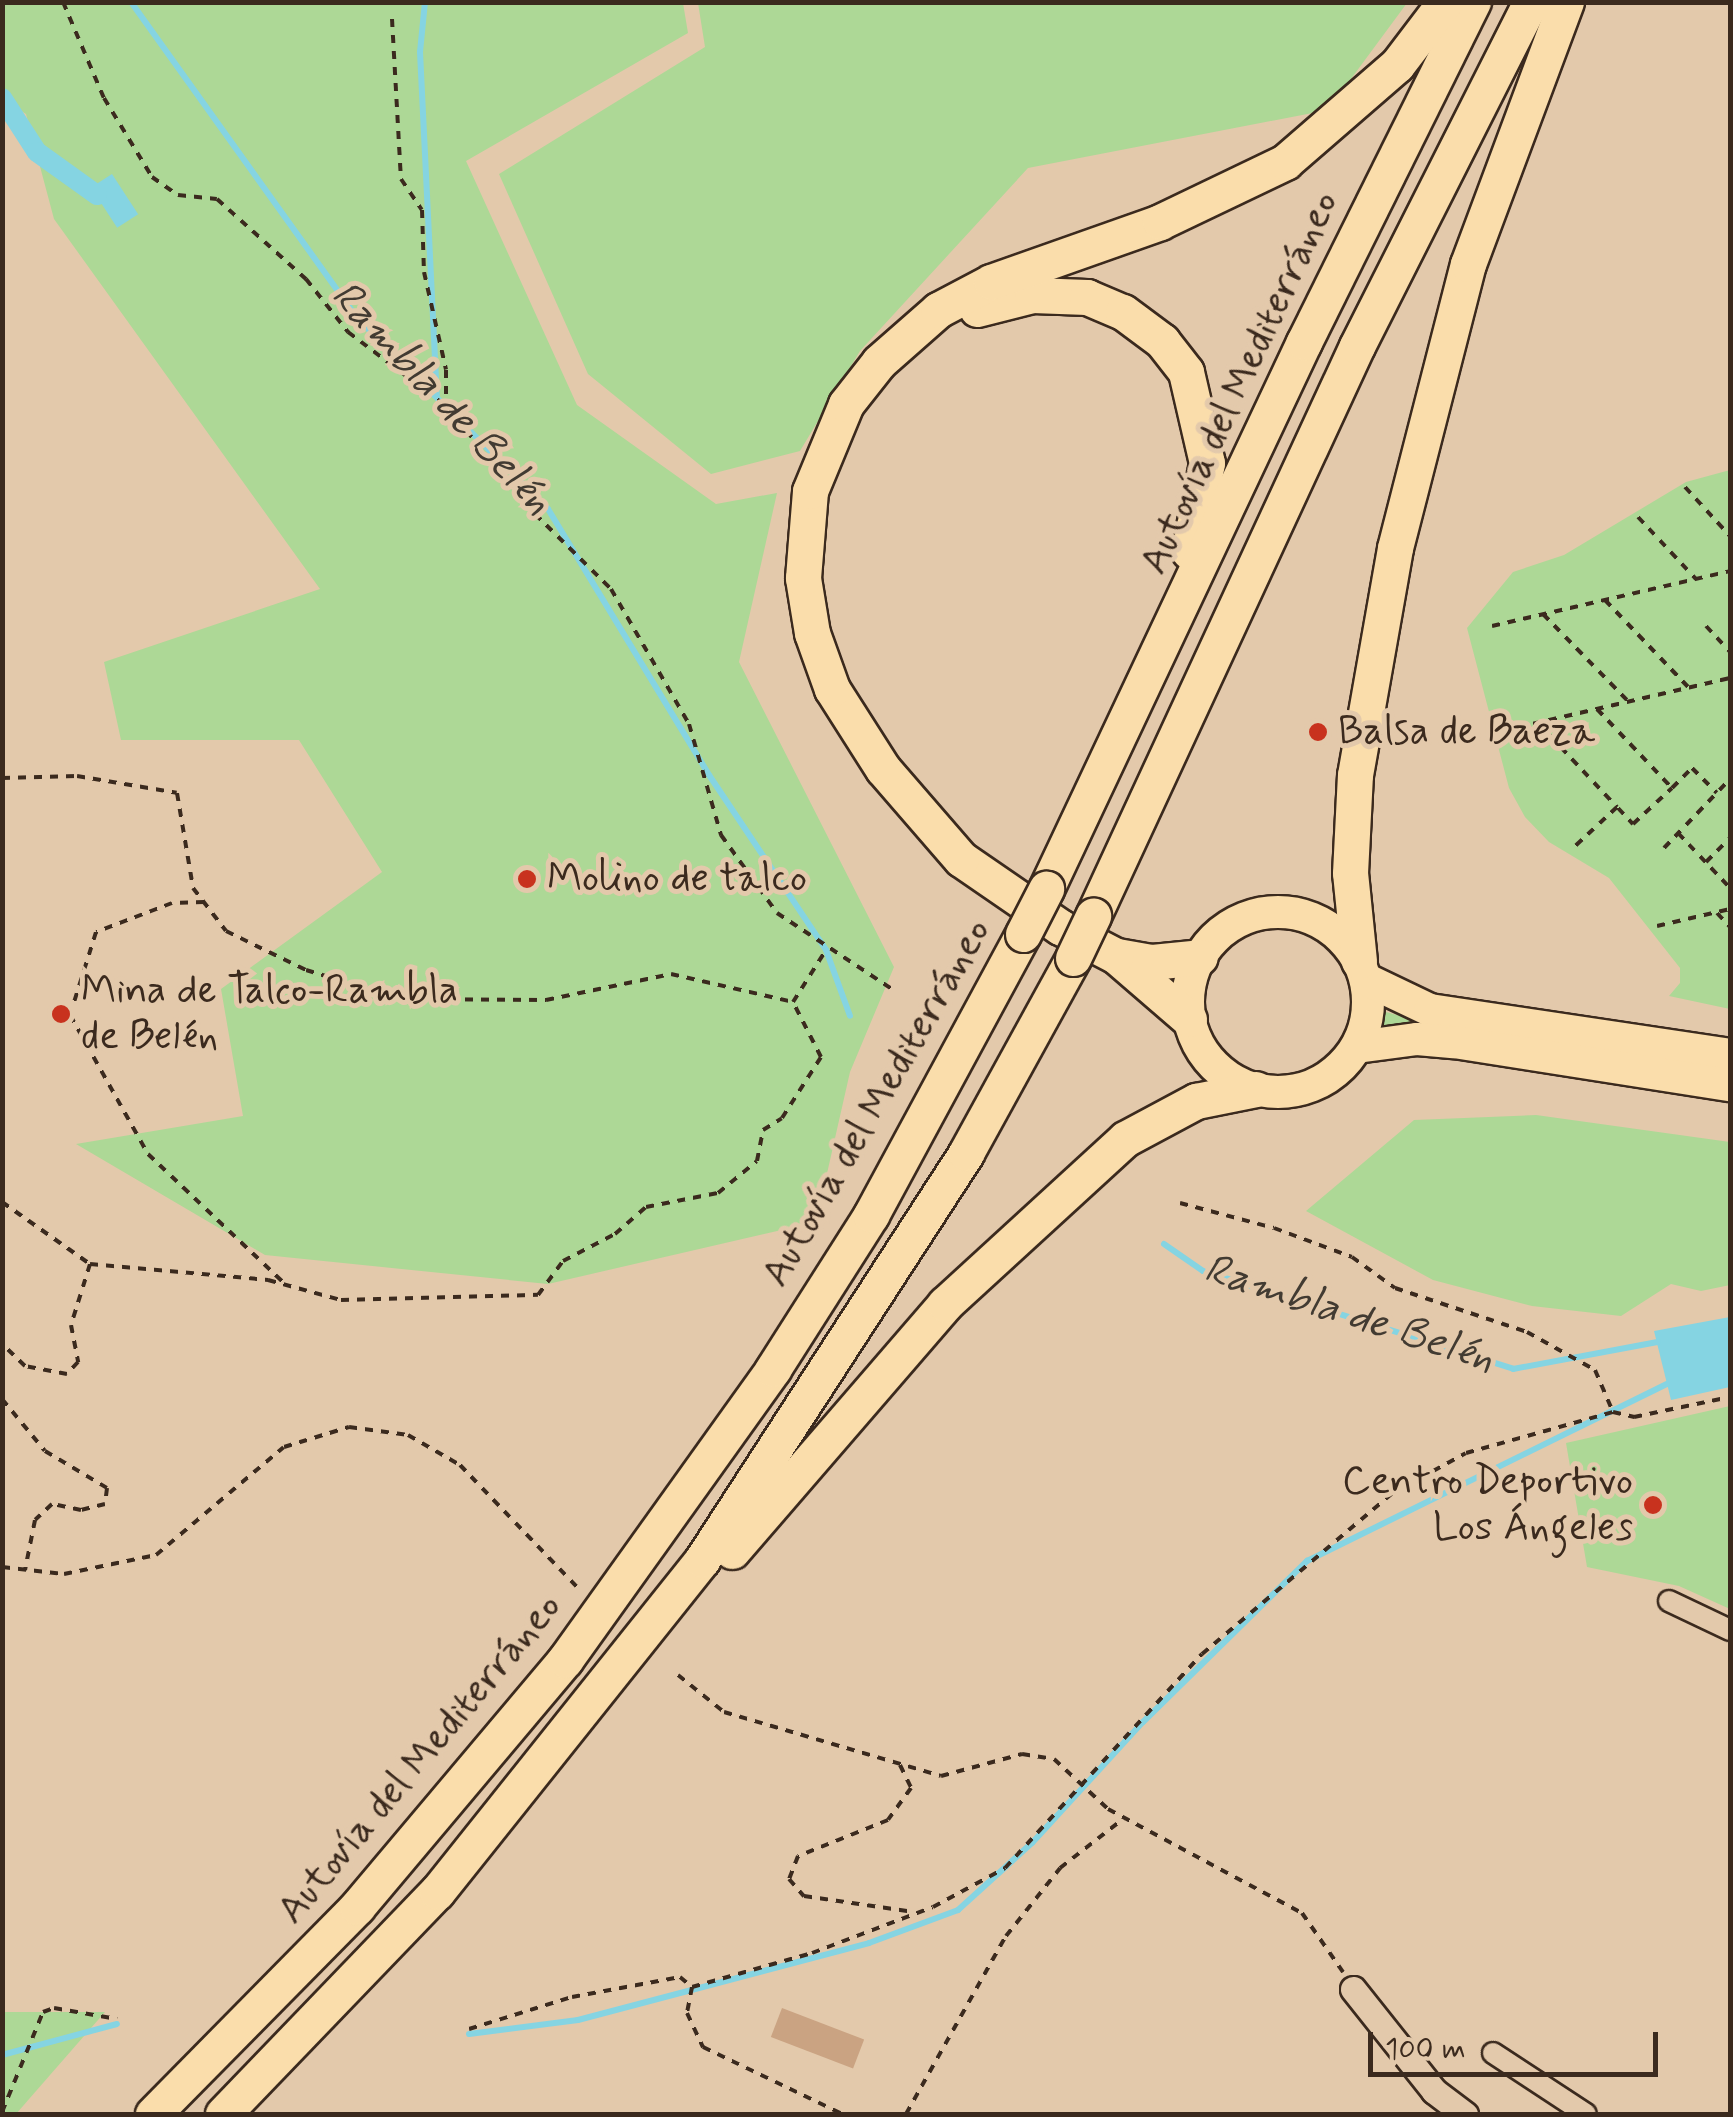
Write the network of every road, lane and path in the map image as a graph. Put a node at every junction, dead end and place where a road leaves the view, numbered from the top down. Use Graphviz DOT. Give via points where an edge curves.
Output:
graph roads {
  1 [pos="63,2"];
  2 [pos="1445,2"];
  3 [pos="1473,2"];
  4 [pos="1531,2"];
  5 [pos="1566,2"];
  6 [pos="392,20"];
  7 [pos="911,334"];
  8 [pos="446,406"];
  9 [pos="1684,487"];
  10 [pos="1638,516"];
  11 [pos="1730,536"];
  12 [pos="1730,571"];
  13 [pos="1696,579"];
  14 [pos="1606,600"];
  15 [pos="1543,614"];
  16 [pos="1173,624"];
  17 [pos="1492,626"];
  18 [pos="1706,626"];
  19 [pos="1730,652"];
  20 [pos="1730,678"];
  21 [pos="1690,688"];
  22 [pos="1628,702"];
  23 [pos="1598,709"];
  24 [pos="1538,723"];
  25 [pos="1502,731"];
  26 [pos="2,778"];
  27 [pos="1730,779"];
  28 [pos="1672,788"];
  29 [pos="1717,793"];
  30 [pos="1617,808"];
  31 [pos="1678,833"];
  32 [pos="1730,838"];
  33 [pos="1664,848"];
  34 [pos="1572,849"];
  35 [pos="1706,862"];
  36 [pos="1730,888"];
  37 [pos="204,902"];
  38 [pos="1730,910"];
  39 [pos="1717,913"];
  40 [pos="1657,926"];
  41 [pos="1730,927"];
  42 [pos="826,950"];
  43 [pos="1116,956"];
  44 [pos="1200,956"];
  45 [pos="1363,971"];
  46 [pos="892,990"];
  47 [pos="793,1002"];
  48 [pos="1190,1018"];
  49 [pos="1357,1047"];
  50 [pos="1730,1055"];
  51 [pos="1730,1085"];
  52 [pos="1256,1089"];
  53 [pos="2,1202"];
  54 [pos="1180,1203"];
  55 [pos="90,1264"];
  56 [pos="286,1285"];
  57 [pos="2,1344"];
  58 [pos="1730,1396"];
  59 [pos="2,1399"];
  60 [pos="1613,1412"];
  61 [pos="2,1567"];
  62 [pos="25,1570"];
  63 [pos="579,1589"];
  64 [pos="1669,1601"];
  65 [pos="1730,1630"];
  66 [pos="624,1662"];
  67 [pos="678,1675"];
  68 [pos="900,1765"];
  69 [pos="1123,1819"];
  70 [pos="916,1913"];
  71 [pos="692,1986"];
  72 [pos="1353,1989"];
  73 [pos="117,2019"];
  74 [pos="469,2029"];
  75 [pos="1493,2053"];
  76 [pos="2,2112"];
  77 [pos="154,2114"];
  78 [pos="223,2114"];
  79 [pos="842,2114"];
  80 [pos="906,2114"];
  81 [pos="1465,2114"];
  82 [pos="1586,2114"];
  1 -- 8 [label="path" via="104,98 152,177 178,195 216,199 294,267 348,332"];
  2 -- 7 [label="highway" via="1397,65 1285,162 1160,222 958,297"];
  3 -- 16 [label="highway, Autovía del Mediterráneo"];
  4 -- 66 [label="highway, bridge" via="1357,346 1073,958 966,1153 850,1339"];
  5 -- 45 [label="highway" via="1468,264 1395,548 1355,775 1350,873"];
  6 -- 8 [label="path" via="401,179 422,210 424,272 446,370"];
  7 -- 16 [label="highway" via="994,302 1060,294 1124,312 1162,341 1186,372 1207,463"];
  7 -- 43 [label="highway" via="846,404 823,450 804,535 812,634 850,721 930,827 961,859"];
  8 -- 42 [label="path" via="535,514 611,589 689,724 721,836 777,913"];
  9 -- 11 [label="path"];
  10 -- 13 [label="path"];
  12 -- 13 [label="path"];
  13 -- 14 [label="path"];
  14 -- 15 [label="path"];
  14 -- 21 [label="path"];
  15 -- 17 [label="path"];
  15 -- 22 [label="path"];
  16 -- 77 [label="highway, Autovía del Mediterráneo, bridge" via="1023,934 861,1230 773,1369 565,1660 357,1907"];
  18 -- 19 [label="path"];
  20 -- 21 [label="path"];
  21 -- 22 [label="path"];
  22 -- 23 [label="path"];
  23 -- 24 [label="path"];
  23 -- 28 [label="path"];
  24 -- 25 [label="path"];
  24 -- 30 [label="path"];
  26 -- 37 [label="path" via="77,776 177,793 193,888"];
  27 -- 29 [label="path"];
  28 -- 29 [label="path" via="1692,768"];
  28 -- 30 [label="path" via="1634,824"];
  29 -- 31 [label="path"];
  30 -- 34 [label="path"];
  31 -- 33 [label="path"];
  31 -- 35 [label="path"];
  32 -- 35 [label="path"];
  35 -- 36 [label="path"];
  37 -- 47 [label="path" via="226,931 242,939 306,970 401,999 546,1000 671,974"];
  37 -- 56 [label="path" via="172,902 96,932 70,1015 148,1154"];
  38 -- 39 [label="path"];
  39 -- 40 [label="path"];
  39 -- 41 [label="path"];
  42 -- 46 [label="path"];
  42 -- 47 [label="path"];
  43 -- 44 [label="highway" via="1152,962"];
  43 -- 48 [label="highway"];
  44 -- 45 [label="main road" via="1238,921 1290,912 1338,934"];
  44 -- 48 [label="main road" via="1188,997"];
  45 -- 49 [label="main road" via="1368,1015"];
  45 -- 50 [label="main road" via="1430,1010"];
  47 -- 56 [label="path" via="821,1057 782,1118 763,1130 757,1160 718,1193 646,1207 615,1234 563,1261 538,1295 342,1300"];
  48 -- 52 [label="main road" via="1220,1070"];
  49 -- 51 [label="main road" via="1454,1042"];
  49 -- 52 [label="main road" via="1321,1082 1289,1092"];
  52 -- 66 [label="highway" via="1167,1112 1125,1139 944,1304 669,1630"];
  53 -- 55 [label="path"];
  54 -- 60 [label="path" via="1274,1228 1352,1257 1395,1288 1528,1332 1595,1370"];
  55 -- 56 [label="path"];
  55 -- 57 [label="path" via="71,1324 78,1362 67,1374 25,1366"];
  58 -- 60 [label="path" via="1634,1417"];
  59 -- 62 [label="path" via="45,1451 107,1488 104,1504 82,1510 52,1504 35,1520"];
  60 -- 70 [label="path" via="1466,1453 1391,1494 1202,1654 1005,1868"];
  61 -- 62 [label="path"];
  62 -- 63 [label="path" via="64,1574 156,1555 284,1446 349,1427 408,1435 460,1464"];
  64 -- 65 [label="street"];
  66 -- 78 [label="highway" via="436,1892"];
  67 -- 68 [label="path" via="724,1712"];
  68 -- 69 [label="path, bridge" via="941,1776 1022,1754 1054,1759"];
  68 -- 70 [label="path" via="911,1788 888,1820 798,1856 789,1879 804,1896"];
  69 -- 72 [label="path" via="1302,1913"];
  69 -- 80 [label="path" via="1060,1868 1006,1936"];
  70 -- 71 [label="path" via="812,1953"];
  71 -- 74 [label="path" via="662,1976"];
  71 -- 79 [label="path" via="687,2013 703,2047"];
  72 -- 81 [label="street" via="1434,2091"];
  73 -- 76 [label="path" via="54,2008 42,2012"];
  75 -- 82 [label="street"];
}
